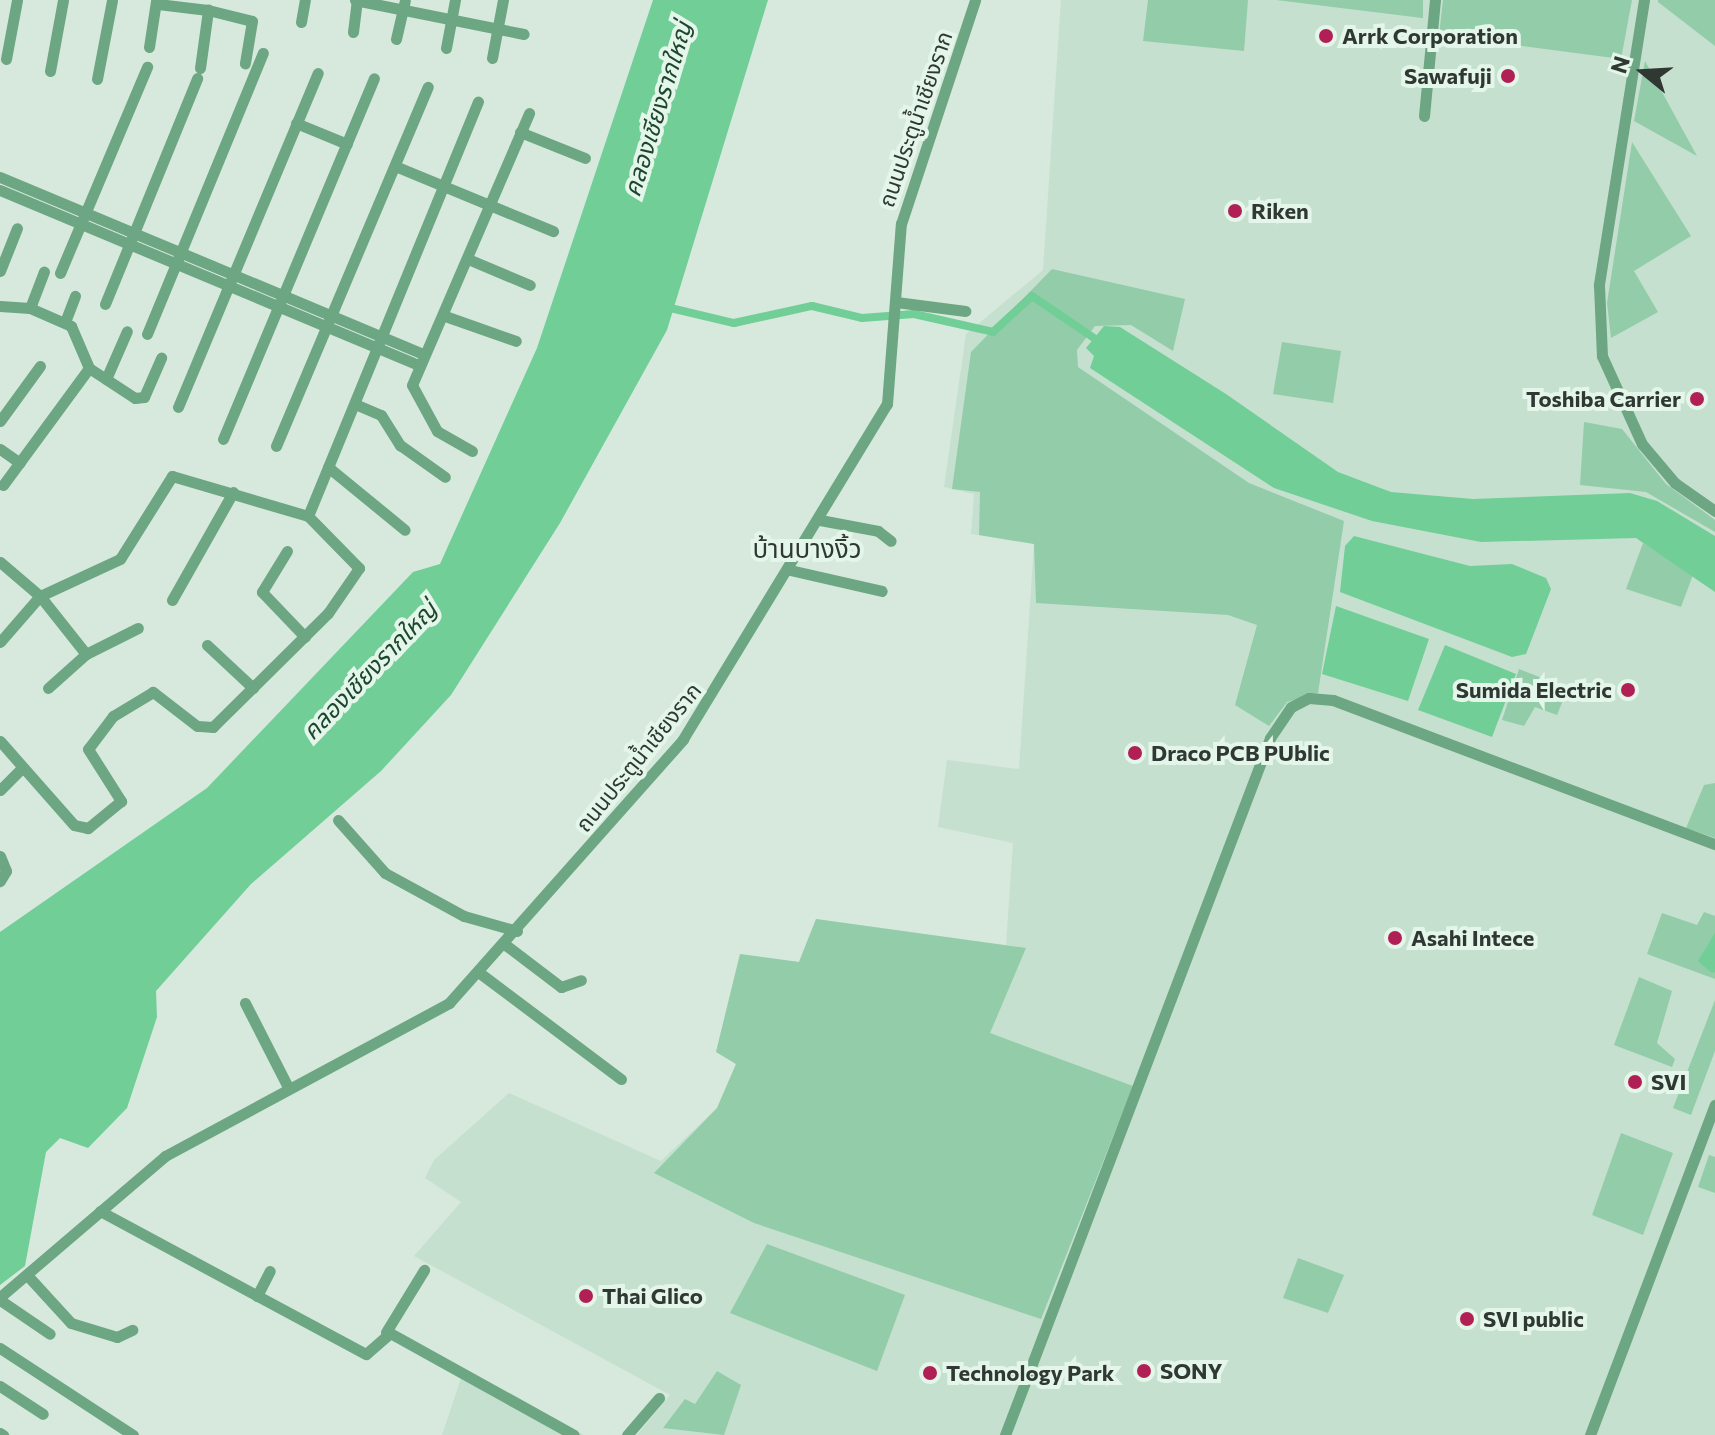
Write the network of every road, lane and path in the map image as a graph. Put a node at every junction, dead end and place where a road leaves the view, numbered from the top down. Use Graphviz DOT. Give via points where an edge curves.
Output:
graph roads {
  1 [pos="17,0"];
  2 [pos="63,0"];
  3 [pos="112,0"];
  4 [pos="305,0"];
  5 [pos="356,0"];
  6 [pos="455,0"];
  7 [pos="503,0"];
  8 [pos="975,0"];
  9 [pos="1435,0"];
  10 [pos="1644,0"];
  11 [pos="157,2"];
  12 [pos="404,3"];
  13 [pos="208,10"];
  14 [pos="451,17"];
  15 [pos="301,22"];
  16 [pos="497,27"];
  17 [pos="353,32"];
  18 [pos="524,34"];
  19 [pos="396,39"];
  20 [pos="149,47"];
  21 [pos="446,48"];
  22 [pos="263,53"];
  23 [pos="492,58"];
  24 [pos="6,59"];
  25 [pos="245,63"];
  26 [pos="147,67"];
  27 [pos="50,71"];
  28 [pos="318,73"];
  29 [pos="374,78"];
  30 [pos="97,79"];
  31 [pos="428,87"];
  32 [pos="478,101"];
  33 [pos="529,113"];
  34 [pos="1424,116"];
  35 [pos="296,123"];
  36 [pos="520,132"];
  37 [pos="347,144"];
  38 [pos="585,158"];
  39 [pos="395,166"];
  40 [pos="0,177"];
  41 [pos="443,186"];
  42 [pos="0,190"];
  43 [pos="490,205"];
  44 [pos="82,218"];
  45 [pos="17,228"];
  46 [pos="553,231"];
  47 [pos="132,238"];
  48 [pos="180,259"];
  49 [pos="468,259"];
  50 [pos="0,271"];
  51 [pos="44,272"];
  52 [pos="60,273"];
  53 [pos="231,282"];
  54 [pos="530,285"];
  55 [pos="75,296"];
  56 [pos="105,304"];
  57 [pos="282,304"];
  58 [pos="896,304"];
  59 [pos="0,306"];
  60 [pos="30,308"];
  61 [pos="965,311"];
  62 [pos="445,316"];
  63 [pos="65,322"];
  64 [pos="329,323"];
  65 [pos="127,331"];
  66 [pos="147,334"];
  67 [pos="516,341"];
  68 [pos="379,342"];
  69 [pos="161,358"];
  70 [pos="418,358"];
  71 [pos="40,366"];
  72 [pos="89,368"];
  73 [pos="106,379"];
  74 [pos="355,404"];
  75 [pos="178,407"];
  76 [pos="0,421"];
  77 [pos="223,439"];
  78 [pos="276,446"];
  79 [pos="0,449"];
  80 [pos="472,451"];
  81 [pos="20,463"];
  82 [pos="327,471"];
  83 [pos="445,477"];
  84 [pos="3,485"];
  85 [pos="233,492"];
  86 [pos="1715,511"];
  87 [pos="308,516"];
  88 [pos="820,520"];
  89 [pos="405,530"];
  90 [pos="891,541"];
  91 [pos="287,551"];
  92 [pos="0,562"];
  93 [pos="790,570"];
  94 [pos="882,591"];
  95 [pos="43,600"];
  96 [pos="172,600"];
  97 [pos="138,628"];
  98 [pos="305,637"];
  99 [pos="0,642"];
  100 [pos="207,645"];
  101 [pos="82,650"];
  102 [pos="48,688"];
  103 [pos="253,688"];
  104 [pos="0,741"];
  105 [pos="20,770"];
  106 [pos="3,787"];
  107 [pos="338,820"];
  108 [pos="1715,844"];
  109 [pos="0,856"];
  110 [pos="0,881"];
  111 [pos="517,931"];
  112 [pos="507,946"];
  113 [pos="481,974"];
  114 [pos="581,980"];
  115 [pos="245,1003"];
  116 [pos="621,1079"];
  117 [pos="287,1085"];
  118 [pos="1715,1105"];
  119 [pos="100,1211"];
  120 [pos="424,1270"];
  121 [pos="270,1271"];
  122 [pos="27,1275"];
  123 [pos="257,1296"];
  124 [pos="0,1298"];
  125 [pos="132,1330"];
  126 [pos="386,1332"];
  127 [pos="50,1334"];
  128 [pos="0,1348"];
  129 [pos="0,1386"];
  130 [pos="659,1398"];
  131 [pos="43,1414"];
  132 [pos="133,1435"];
  133 [pos="574,1435"];
  134 [pos="627,1435"];
  135 [pos="1005,1435"];
  136 [pos="1590,1435"];
  1 -- 24 [label="street"];
  2 -- 27 [label="street"];
  3 -- 30 [label="street"];
  4 -- 15 [label="street"];
  5 -- 12 [label="street"];
  5 -- 17 [label="street"];
  6 -- 14 [label="street"];
  7 -- 16 [label="street"];
  8 -- 58 [label="street, ถนนประตูน้ำเชียงราก" via="906,204"];
  9 -- 34 [label="street"];
  10 -- 86 [label="street" via="1600,273 1602,356 1642,444 1675,483"];
  11 -- 13 [label="street"];
  11 -- 20 [label="street"];
  12 -- 14 [label="street"];
  12 -- 19 [label="street"];
  13 -- 25 [label="street" via="252,21"];
  13 -- 47 [label="street" via="198,73"];
  14 -- 16 [label="street"];
  14 -- 21 [label="street"];
  16 -- 18 [label="street"];
  16 -- 23 [label="street"];
  22 -- 48 [label="street"];
  26 -- 44 [label="street"];
  28 -- 35 [label="street"];
  29 -- 37 [label="street"];
  31 -- 39 [label="street"];
  32 -- 41 [label="street"];
  33 -- 36 [label="street"];
  35 -- 37 [label="street"];
  35 -- 53 [label="street"];
  36 -- 38 [label="street"];
  36 -- 43 [label="street"];
  37 -- 57 [label="street"];
  39 -- 41 [label="street"];
  39 -- 64 [label="street"];
  40 -- 44 [label="street"];
  41 -- 43 [label="street"];
  41 -- 68 [label="street"];
  42 -- 44 [label="street"];
  43 -- 46 [label="street"];
  43 -- 49 [label="street"];
  44 -- 47 [label="street"];
  44 -- 52 [label="street"];
  45 -- 50 [label="street"];
  47 -- 48 [label="street"];
  47 -- 56 [label="street"];
  48 -- 53 [label="street"];
  48 -- 66 [label="street"];
  49 -- 54 [label="street"];
  49 -- 62 [label="street"];
  51 -- 60 [label="street"];
  53 -- 57 [label="street"];
  53 -- 75 [label="street"];
  55 -- 63 [label="street"];
  57 -- 64 [label="street"];
  57 -- 77 [label="street"];
  58 -- 61 [label="street"];
  58 -- 88 [label="street, ถนนประตูน้ำเชียงราก" via="887,404"];
  59 -- 60 [label="street"];
  60 -- 63 [label="street"];
  62 -- 67 [label="street"];
  62 -- 70 [label="street"];
  63 -- 72 [label="street"];
  64 -- 68 [label="street"];
  64 -- 78 [label="street"];
  65 -- 73 [label="street"];
  68 -- 70 [label="street"];
  68 -- 74 [label="street"];
  69 -- 73 [label="street" via="140,399"];
  70 -- 80 [label="street" via="412,385 425,418"];
  71 -- 76 [label="street"];
  72 -- 73 [label="street"];
  72 -- 81 [label="street"];
  74 -- 82 [label="street"];
  74 -- 83 [label="street" via="381,415 400,445"];
  79 -- 81 [label="street"];
  81 -- 84 [label="street"];
  82 -- 87 [label="street"];
  82 -- 89 [label="street"];
  85 -- 87 [label="street"];
  85 -- 95 [label="street" via="172,476 120,559"];
  85 -- 96 [label="street"];
  87 -- 98 [label="street" via="359,568"];
  88 -- 90 [label="street" via="878,531"];
  88 -- 93 [label="street, ถนนประตูน้ำเชียงราก"];
  91 -- 98 [label="street" via="262,592"];
  92 -- 95 [label="street"];
  93 -- 94 [label="street"];
  93 -- 111 [label="street, ถนนประตูน้ำเชียงราก" via="683,739"];
  95 -- 99 [label="street"];
  95 -- 101 [label="street"];
  97 -- 101 [label="street"];
  98 -- 103 [label="street"];
  100 -- 103 [label="street"];
  101 -- 102 [label="street"];
  103 -- 105 [label="street" via="205,729 153,692 113,716 88,749 121,801 88,828 74,825"];
  104 -- 105 [label="street"];
  105 -- 106 [label="street"];
  107 -- 111 [label="street" via="385,873 464,916"];
  108 -- 135 [label="street" via="1333,700 1309,698 1291,707 1270,738"];
  109 -- 110 [label="street" via="6,871"];
  111 -- 112 [label="street, ถนนประตูน้ำเชียงราก"];
  112 -- 113 [label="street, ถนนประตูน้ำเชียงราก"];
  112 -- 114 [label="street" via="561,987"];
  113 -- 116 [label="street"];
  113 -- 117 [label="street, ถนนประตูน้ำเชียงราก" via="428,1018"];
  115 -- 117 [label="street"];
  117 -- 119 [label="street, ถนนประตูน้ำเชียงราก" via="165,1156"];
  118 -- 136 [label="street"];
  119 -- 122 [label="street, ถนนประตูน้ำเชียงราก"];
  119 -- 123 [label="street"];
  120 -- 126 [label="street"];
  121 -- 123 [label="street"];
  122 -- 124 [label="street, ถนนประตูน้ำเชียงราก"];
  122 -- 125 [label="street" via="71,1323 117,1337"];
  123 -- 126 [label="street" via="368,1355"];
  124 -- 127 [label="street"];
  126 -- 133 [label="street"];
  128 -- 132 [label="street"];
  129 -- 131 [label="street"];
  130 -- 134 [label="street"];
}
